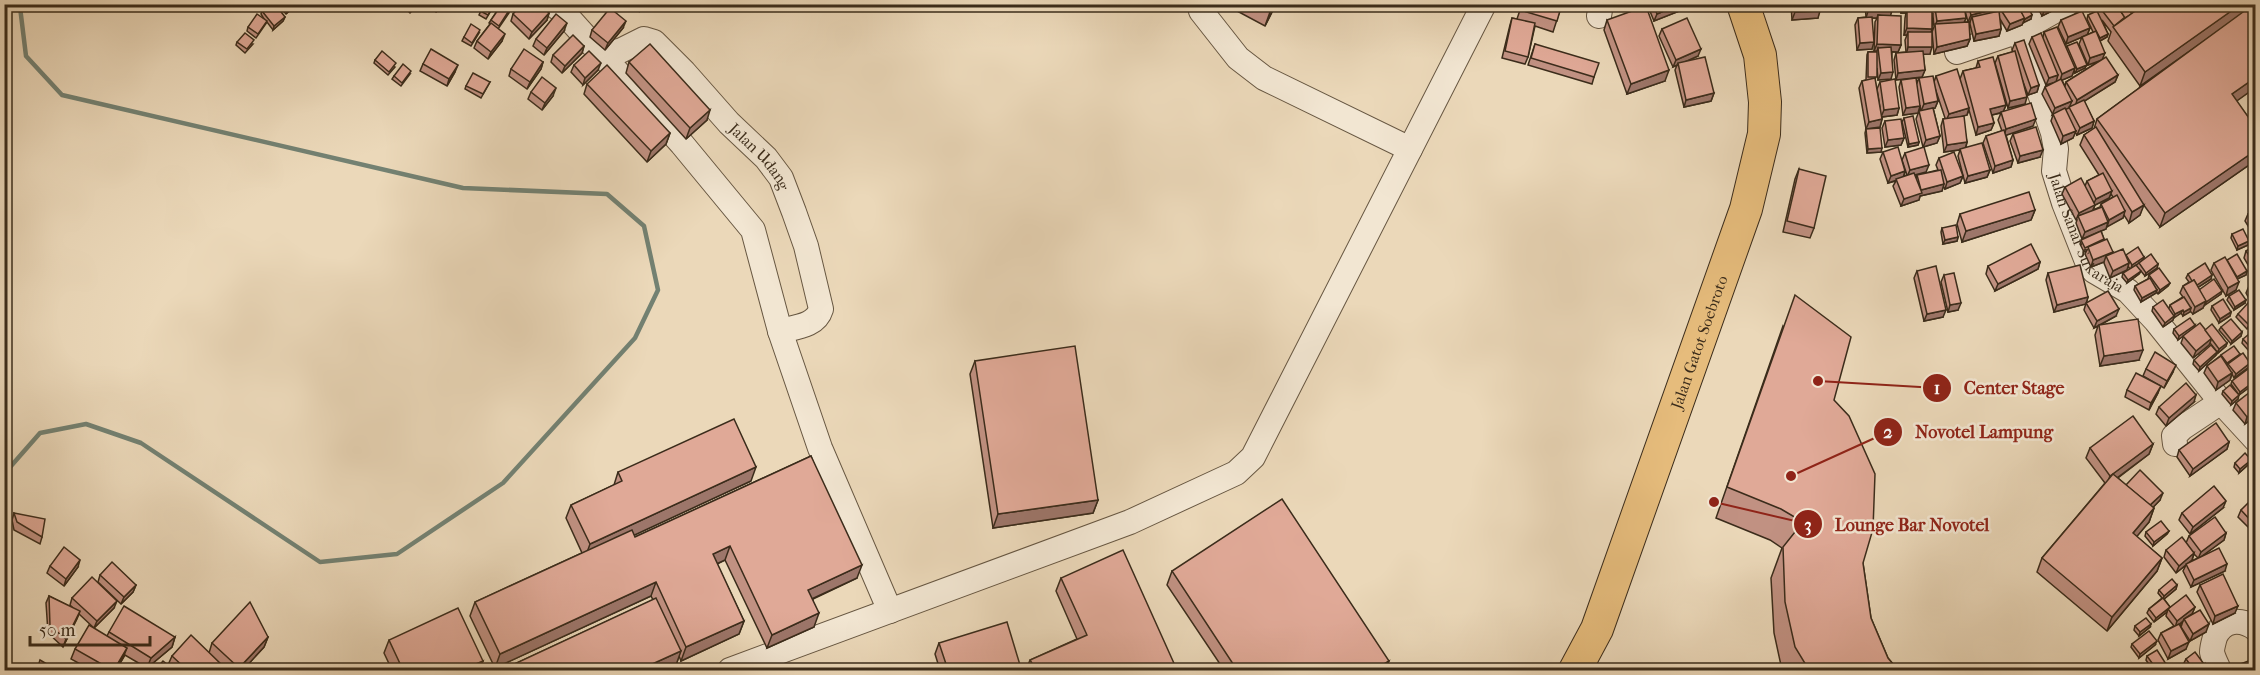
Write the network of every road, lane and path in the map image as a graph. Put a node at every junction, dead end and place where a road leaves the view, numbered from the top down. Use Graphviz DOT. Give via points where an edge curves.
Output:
graph roads {
  1 [pos="553,4"];
  2 [pos="1199,4"];
  3 [pos="1485,4"];
  4 [pos="1743,4"];
  5 [pos="2067,4"];
  6 [pos="2027,19"];
  7 [pos="596,49"];
  8 [pos="1957,52"];
  9 [pos="1410,149"];
  10 [pos="780,331"];
  11 [pos="2232,404"];
  12 [pos="2256,440"];
  13 [pos="2175,444"];
  14 [pos="890,611"];
  15 [pos="2256,629"];
  16 [pos="763,665"];
  17 [pos="730,670"];
  18 [pos="1575,670"];
  19 [pos="2219,670"];
  1 -- 7 [label="street"];
  2 -- 9 [label="street" via="1238,58 1264,78"];
  3 -- 9 [label="street"];
  4 -- 18 [label="main road, Jalan Gatot Soebroto" via="1760,55 1765,102 1764,134 1746,209 1597,629"];
  5 -- 6 [label="street"];
  6 -- 8 [label="street"];
  6 -- 11 [label="street, Jalan Sanar Sukaraja" via="2056,148 2054,171 2088,264 2128,291"];
  7 -- 10 [label="street" via="753,230"];
  7 -- 10 [label="street, Jalan Udang" via="618,52 644,39 654,42 781,178 806,246 822,309 811,323"];
  9 -- 14 [label="street" via="1253,457 1236,473 1130,522"];
  10 -- 14 [label="street" via="820,448"];
  11 -- 12 [label="street, Jalan Sanar Sukaraja"];
  11 -- 13 [label="street" via="2182,428 2174,436"];
  14 -- 16 [label="street"];
  15 -- 19 [label="street" via="2240,621 2229,621 2220,629 2212,651"];
  16 -- 17 [label="street"];
}
